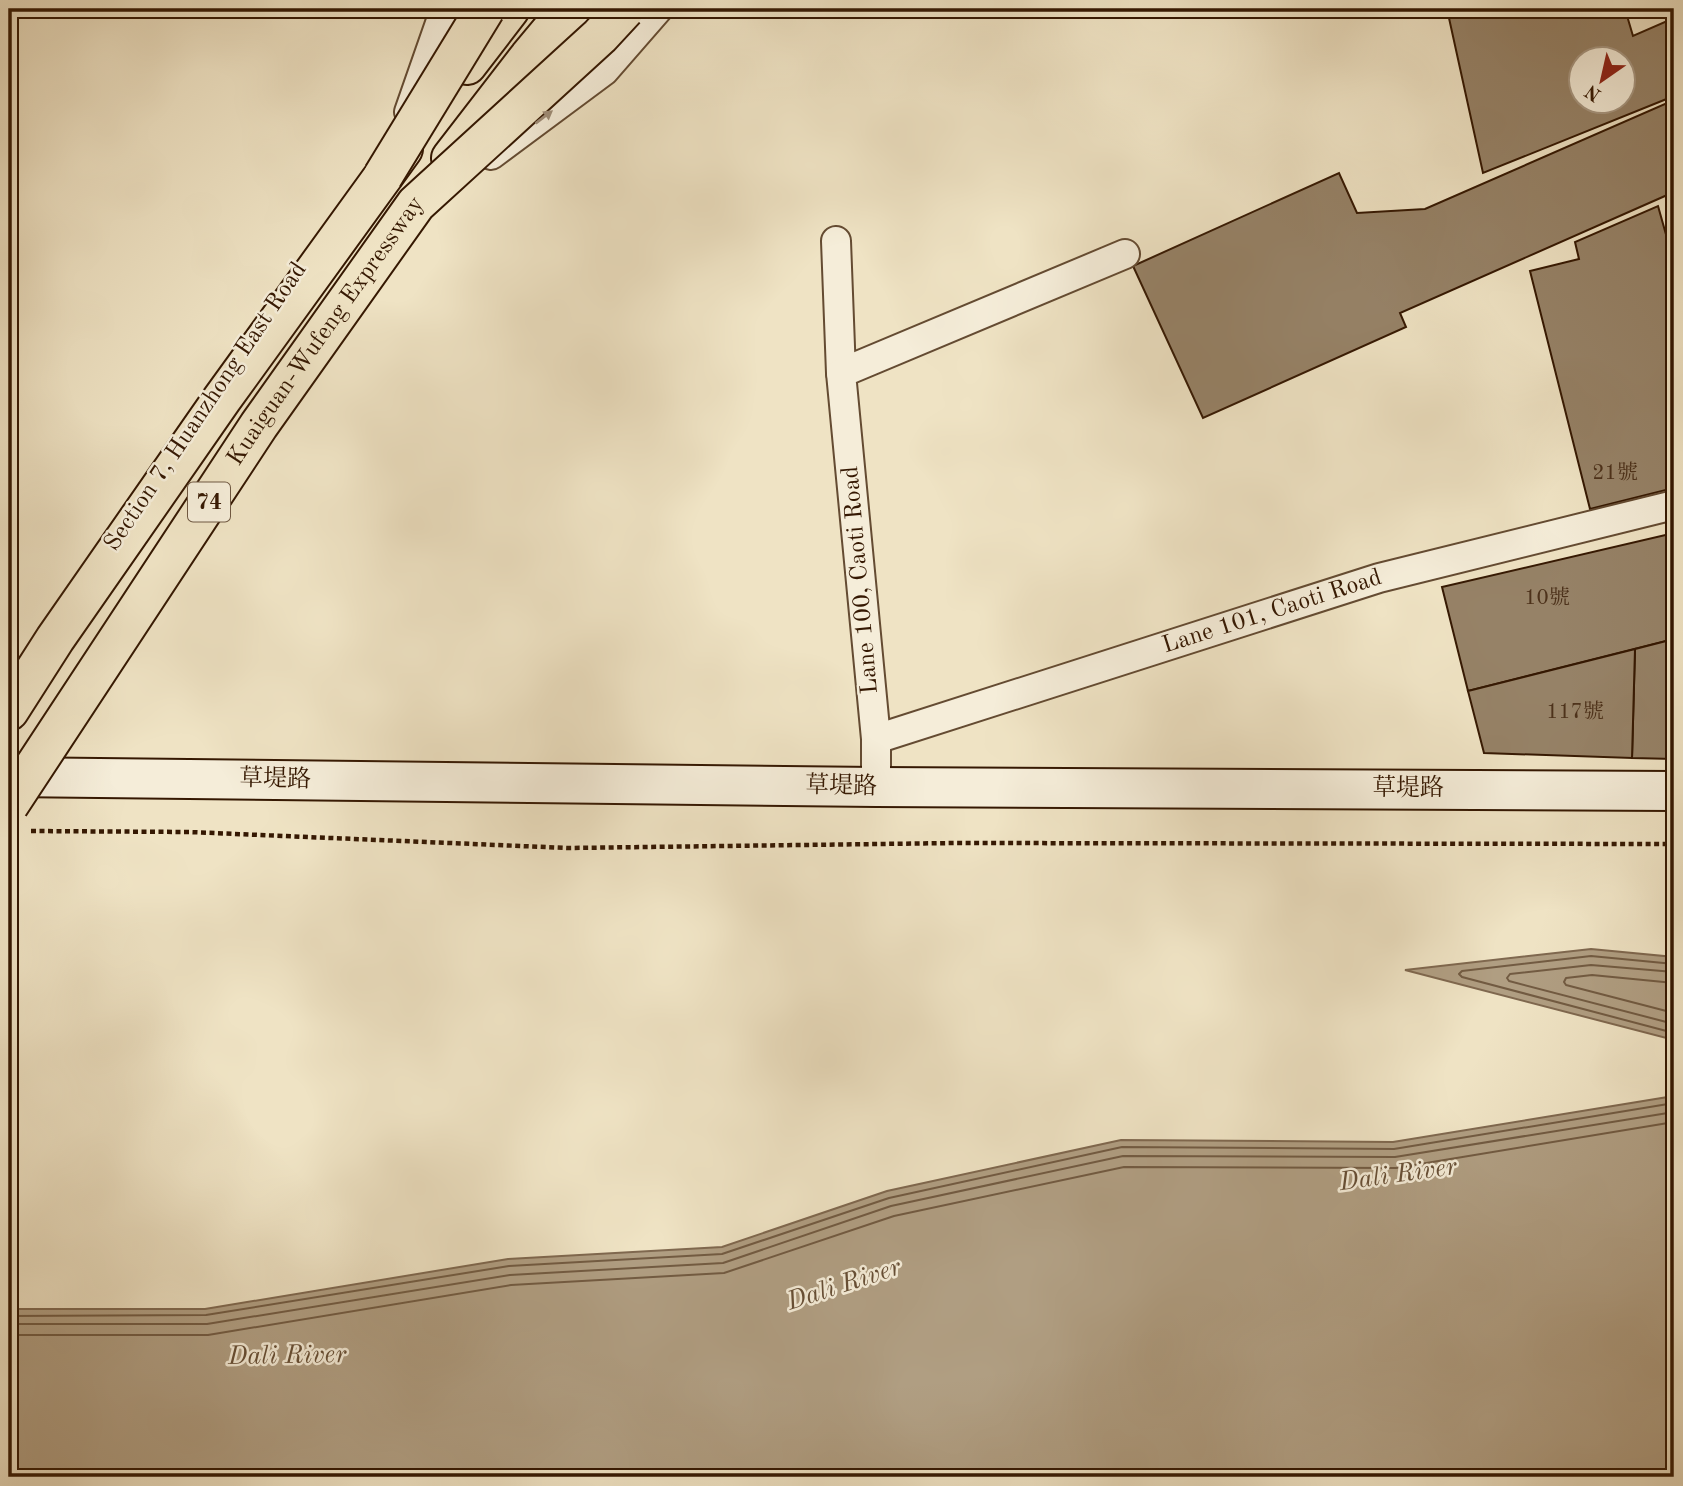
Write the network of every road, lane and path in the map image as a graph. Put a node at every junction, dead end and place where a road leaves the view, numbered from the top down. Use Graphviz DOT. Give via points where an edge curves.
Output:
graph roads {
  1 [pos="445,9"];
  2 [pos="485,9"];
  3 [pos="494,9"];
  4 [pos="510,9"];
  5 [pos="569,9"];
  6 [pos="598,9"];
  7 [pos="625,9"];
  8 [pos="658,9"];
  9 [pos="407,116"];
  10 [pos="469,171"];
  11 [pos="383,176"];
  12 [pos="416,204"];
  13 [pos="836,241"];
  14 [pos="1125,254"];
  15 [pos="841,373"];
  16 [pos="1674,505"];
  17 [pos="9,701"];
  18 [pos="9,711"];
  19 [pos="876,739"];
  20 [pos="23,777"];
  21 [pos="876,787"];
  22 [pos="1674,790"];
  23 [pos="16,818"];
  24 [pos="1674,844"];
  1 -- 9 [label="street, Section 7, Huanzhong East Road"];
  2 -- 11 [label="highway, bridge"];
  3 -- 9 [label="street, Section 7, Huanzhong East Road"];
  4 -- 11 [label="highway, Kuaiguan-Wufeng Expressway / 74, bridge"];
  5 -- 12 [label="highway, Kuaiguan-Wufeng Expressway / 74, bridge"];
  6 -- 10 [label="street"];
  7 -- 12 [label="highway, bridge"];
  10 -- 8 [label="street, one-way" via="604,71"];
  9 -- 17 [label="street, Section 7, Huanzhong East Road" via="213,393"];
  10 -- 20 [label="street" via="426,211"];
  11 -- 18 [label="highway, Kuaiguan-Wufeng Expressway / 74" via="222,399"];
  12 -- 23 [label="highway, Kuaiguan-Wufeng Expressway / 74, bridge" via="259,425"];
  13 -- 15 [label="street, Lane 100, Caoti Road"];
  14 -- 15 [label="street"];
  15 -- 19 [label="street, Lane 100, Caoti Road"];
  16 -- 19 [label="street, Lane 101, Caoti Road" via="1379,578"];
  19 -- 21 [label="street, Lane 100, Caoti Road"];
  20 -- 21 [label="street, 草堤路"];
  21 -- 22 [label="street, 草堤路"];
  23 -- 24 [label="path" via="189,832 568,848 957,843"];
}
